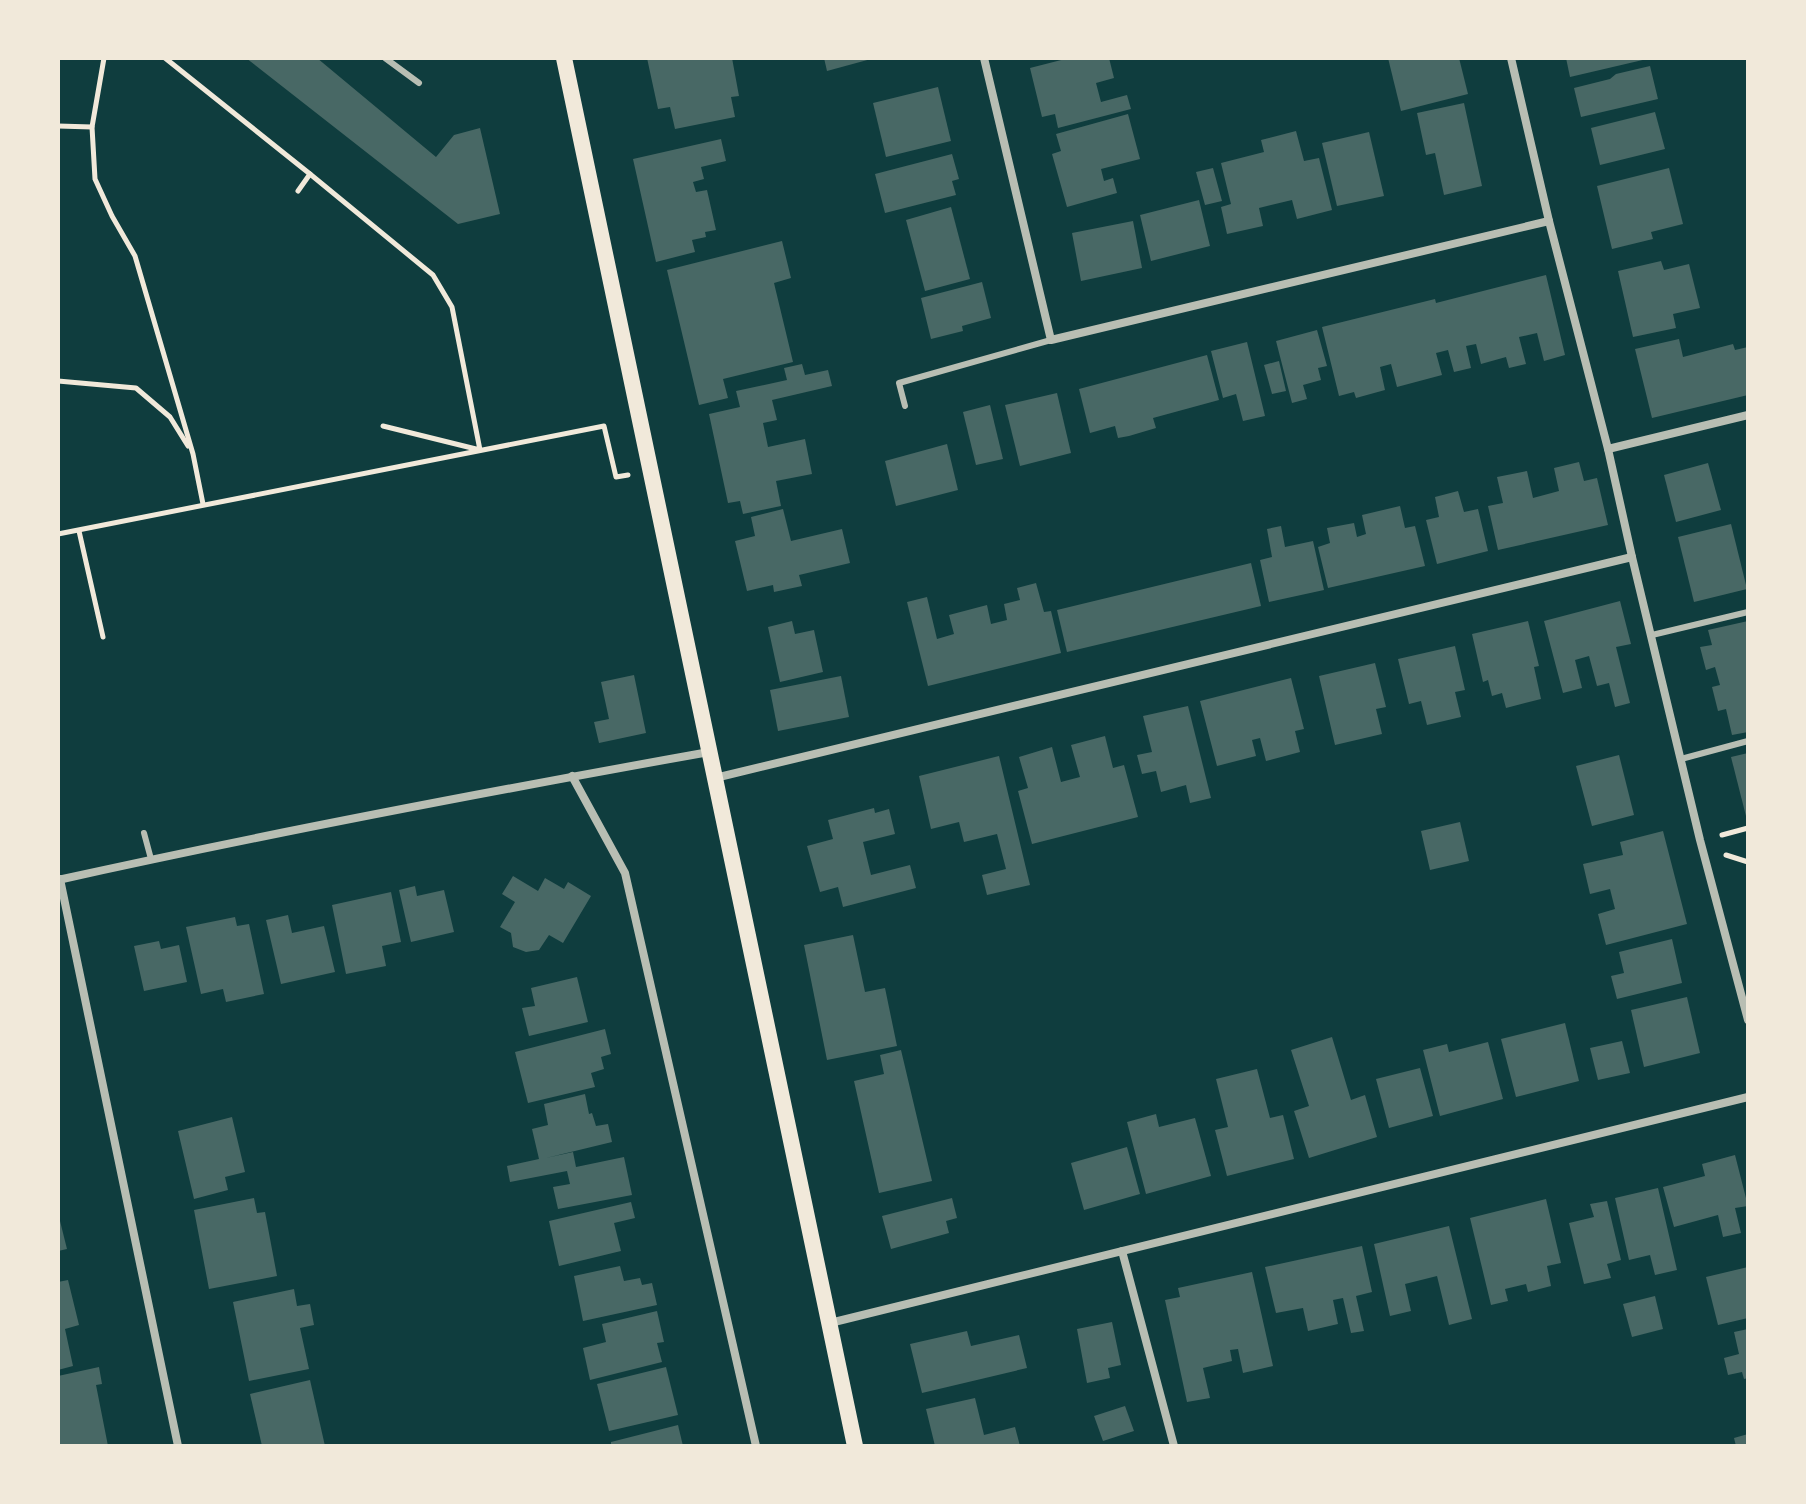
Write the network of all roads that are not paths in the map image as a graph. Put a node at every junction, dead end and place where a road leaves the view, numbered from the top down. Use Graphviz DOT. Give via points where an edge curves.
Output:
graph roads {
  1 [pos="385,58"];
  2 [pos="564,58"];
  3 [pos="984,58"];
  4 [pos="1511,58"];
  5 [pos="419,83"];
  6 [pos="1549,221"];
  7 [pos="1051,340"];
  8 [pos="905,406"];
  9 [pos="1748,415"];
  10 [pos="1608,449"];
  11 [pos="1632,557"];
  12 [pos="1748,612"];
  13 [pos="1652,635"];
  14 [pos="1748,741"];
  15 [pos="710,752"];
  16 [pos="1681,759"];
  17 [pos="572,776"];
  18 [pos="715,778"];
  19 [pos="144,833"];
  20 [pos="151,859"];
  21 [pos="59,880"];
  22 [pos="1748,1020"];
  23 [pos="1748,1097"];
  24 [pos="1122,1251"];
  25 [pos="830,1323"];
  26 [pos="178,1446"];
  27 [pos="756,1446"];
  28 [pos="855,1446"];
  29 [pos="1174,1446"];
  1 -- 5 [label="lane"];
  2 -- 15 [label="main road"];
  3 -- 7 [label="street"];
  4 -- 6 [label="street"];
  6 -- 7 [label="street"];
  6 -- 10 [label="street"];
  7 -- 8 [label="lane" via="899,383"];
  9 -- 10 [label="street"];
  10 -- 11 [label="street"];
  11 -- 13 [label="street"];
  11 -- 18 [label="street"];
  12 -- 13 [label="lane"];
  13 -- 16 [label="street"];
  14 -- 16 [label="lane"];
  15 -- 17 [label="street"];
  15 -- 18 [label="main road"];
  16 -- 22 [label="street"];
  17 -- 20 [label="street"];
  17 -- 27 [label="street" via="625,873"];
  18 -- 25 [label="main road"];
  19 -- 20 [label="lane"];
  20 -- 21 [label="street"];
  21 -- 26 [label="street"];
  23 -- 24 [label="street"];
  24 -- 25 [label="street"];
  24 -- 29 [label="street"];
  25 -- 28 [label="main road"];
}
